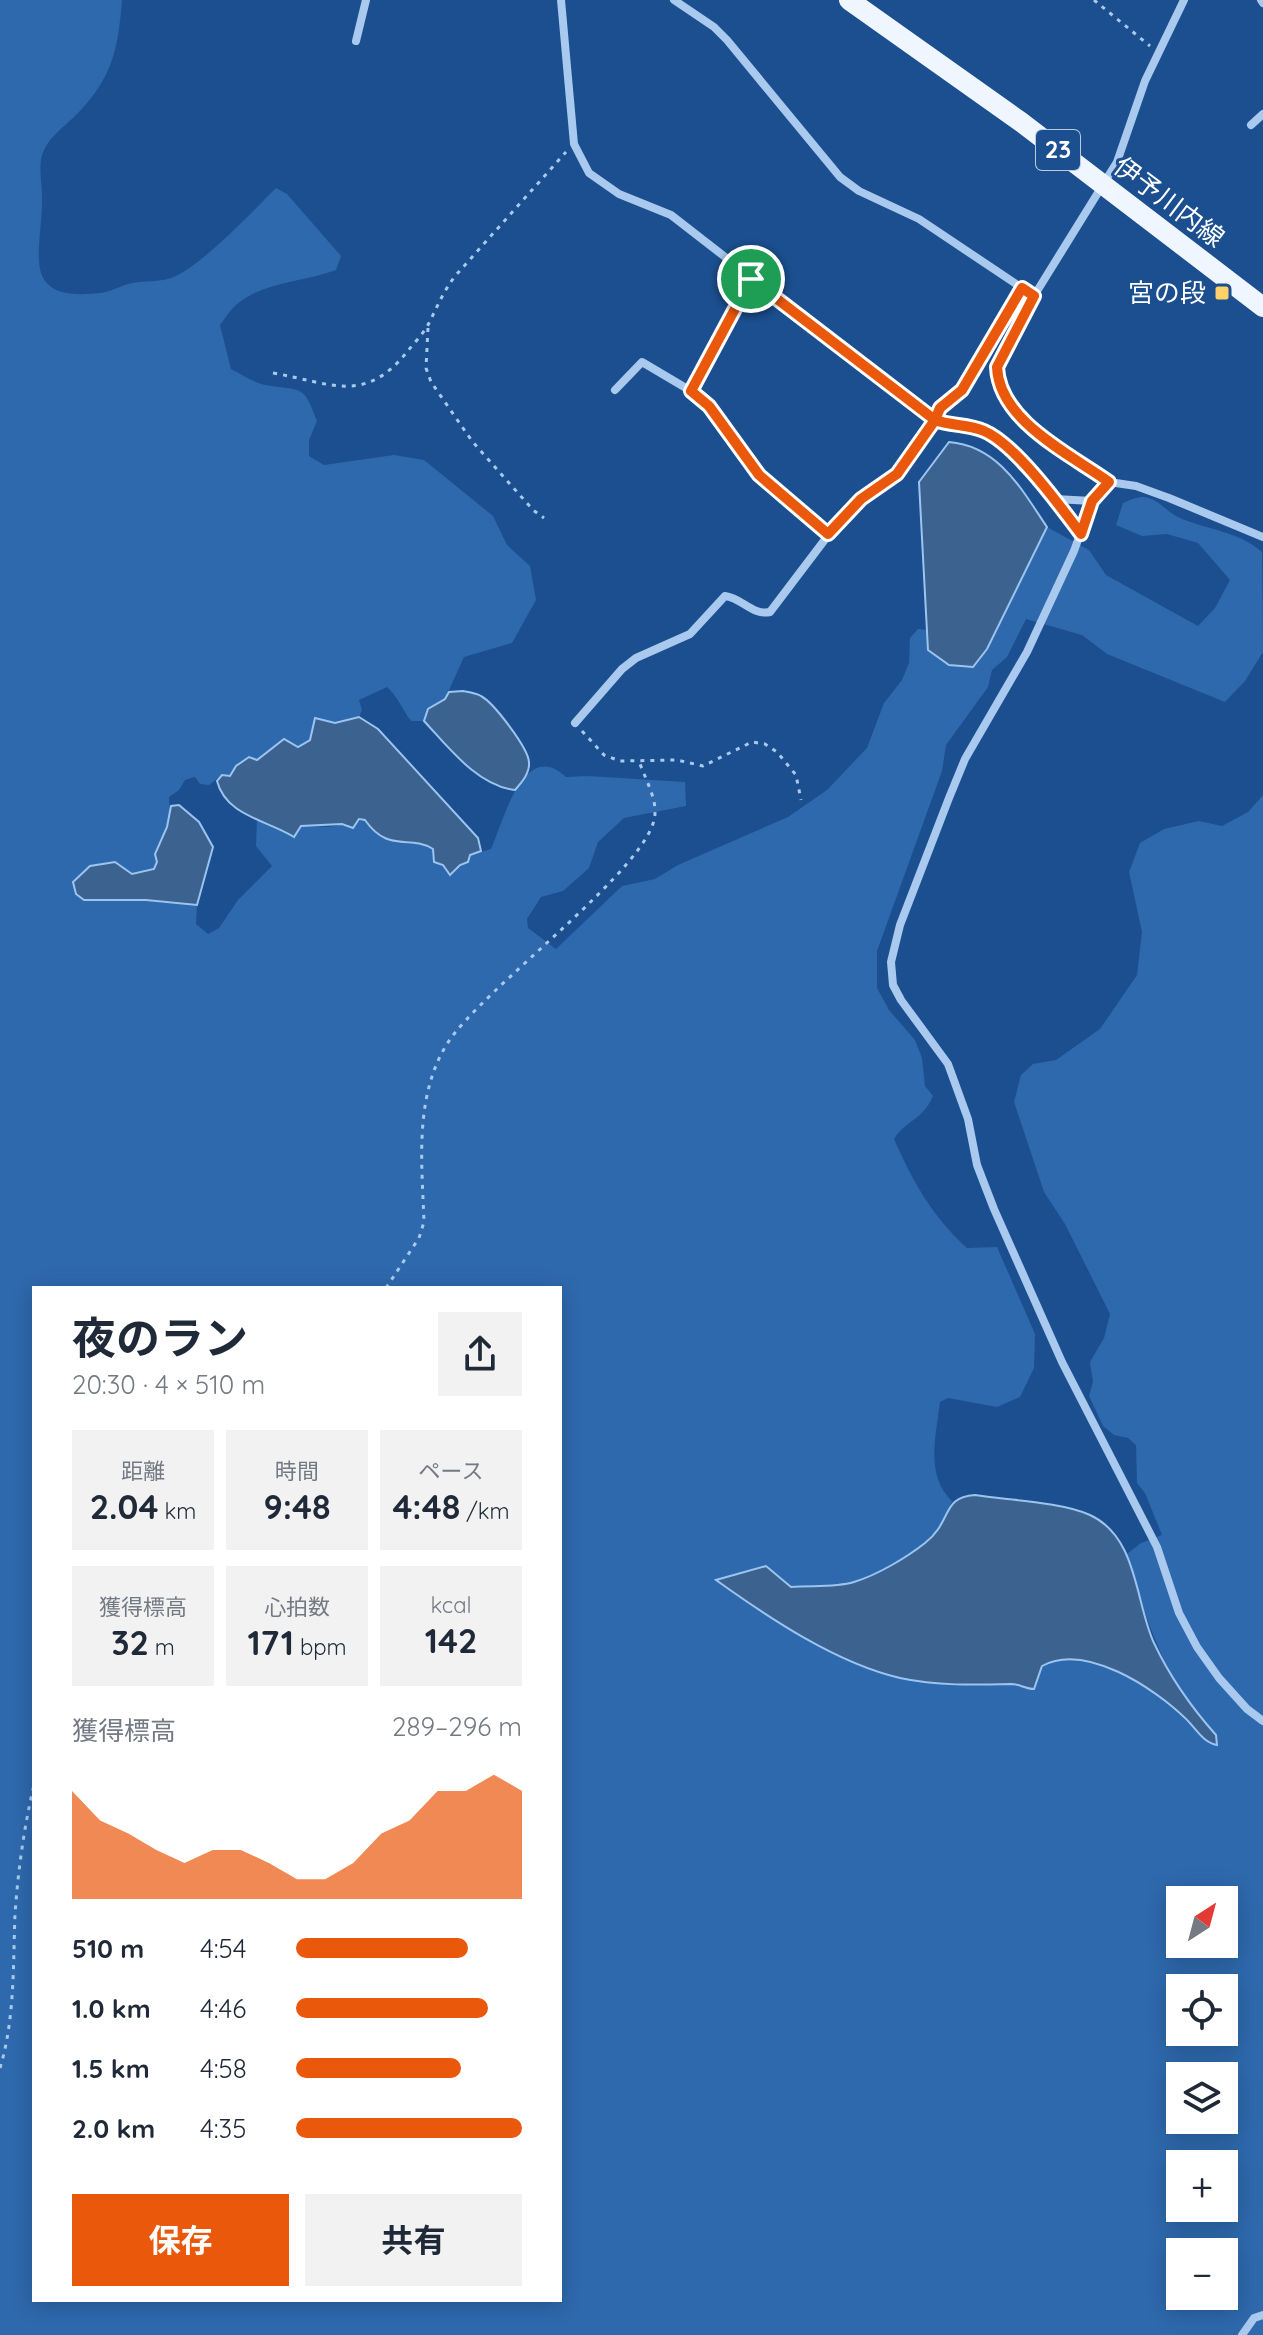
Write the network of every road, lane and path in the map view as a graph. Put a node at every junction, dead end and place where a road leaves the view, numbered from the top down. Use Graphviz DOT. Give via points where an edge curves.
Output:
graph roads {
  1 [pos="366,0"];
  2 [pos="561,0"];
  3 [pos="674,0"];
  4 [pos="849,0"];
  5 [pos="1094,0"];
  6 [pos="1184,0"];
  7 [pos="356,41"];
  8 [pos="1157,52"];
  9 [pos="1263,114"];
  10 [pos="1251,125"];
  11 [pos="574,144"];
  12 [pos="1102,184"];
  13 [pos="751,279"];
  14 [pos="1022,288"];
  15 [pos="1034,296"];
  16 [pos="1263,307"];
  17 [pos="429,325"];
  18 [pos="273,373"];
  19 [pos="615,390"];
  20 [pos="691,391"];
  21 [pos="935,420"];
  22 [pos="1109,482"];
  23 [pos="1055,499"];
  24 [pos="1092,501"];
  25 [pos="544,518"];
  26 [pos="828,534"];
  27 [pos="1081,534"];
  28 [pos="1263,537"];
  29 [pos="575,723"];
  30 [pos="639,761"];
  31 [pos="801,800"];
  32 [pos="387,1286"];
  33 [pos="1263,1721"];
  34 [pos="32,1794"];
  35 [pos="0,2068"];
  36 [pos="1263,2315"];
  37 [pos="1242,2335"];
  1 -- 7 [label="street"];
  2 -- 11 [label="street"];
  3 -- 14 [label="street" via="727,40 840,177 932,227"];
  4 -- 12 [label="main road, 伊予川内線 / 23"];
  5 -- 8 [label="path"];
  6 -- 8 [label="street"];
  8 -- 12 [label="street" via="1117,162"];
  9 -- 10 [label="street"];
  11 -- 13 [label="street" via="601,184 671,215"];
  11 -- 17 [label="path" via="456,275"];
  12 -- 15 [label="street"];
  12 -- 16 [label="main road, 伊予川内線 / 23"];
  13 -- 20 [label="street"];
  13 -- 21 [label="street"];
  14 -- 15 [label="street"];
  14 -- 21 [label="street" via="962,390 940,408"];
  15 -- 22 [label="street" via="997,367 1004,394 1026,423"];
  17 -- 18 [label="path" via="393,369 364,386"];
  17 -- 25 [label="path" via="431,382 472,441"];
  19 -- 20 [label="street" via="642,362"];
  20 -- 26 [label="street" via="709,406 759,475"];
  21 -- 23 [label="street" via="985,431"];
  21 -- 26 [label="street" via="897,474 861,499"];
  22 -- 24 [label="street"];
  22 -- 28 [label="street" via="1136,486"];
  23 -- 24 [label="street"];
  23 -- 27 [label="street"];
  24 -- 27 [label="street"];
  26 -- 29 [label="street" via="770,612 757,612 725,596 690,634 629,663"];
  27 -- 33 [label="street" via="1027,652 954,785 900,925 891,962 893,985 948,1064 994,1209 1062,1362 1157,1547 1179,1613 1219,1678"];
  29 -- 30 [label="path" via="610,759"];
  30 -- 31 [label="path" via="703,766 752,742 765,744 796,775"];
  30 -- 32 [label="path" via="656,811 653,830 627,865 474,1010 446,1046 423,1111 424,1222"];
  34 -- 35 [label="path"];
  36 -- 37 [label="street" via="1254,2318"];
}
